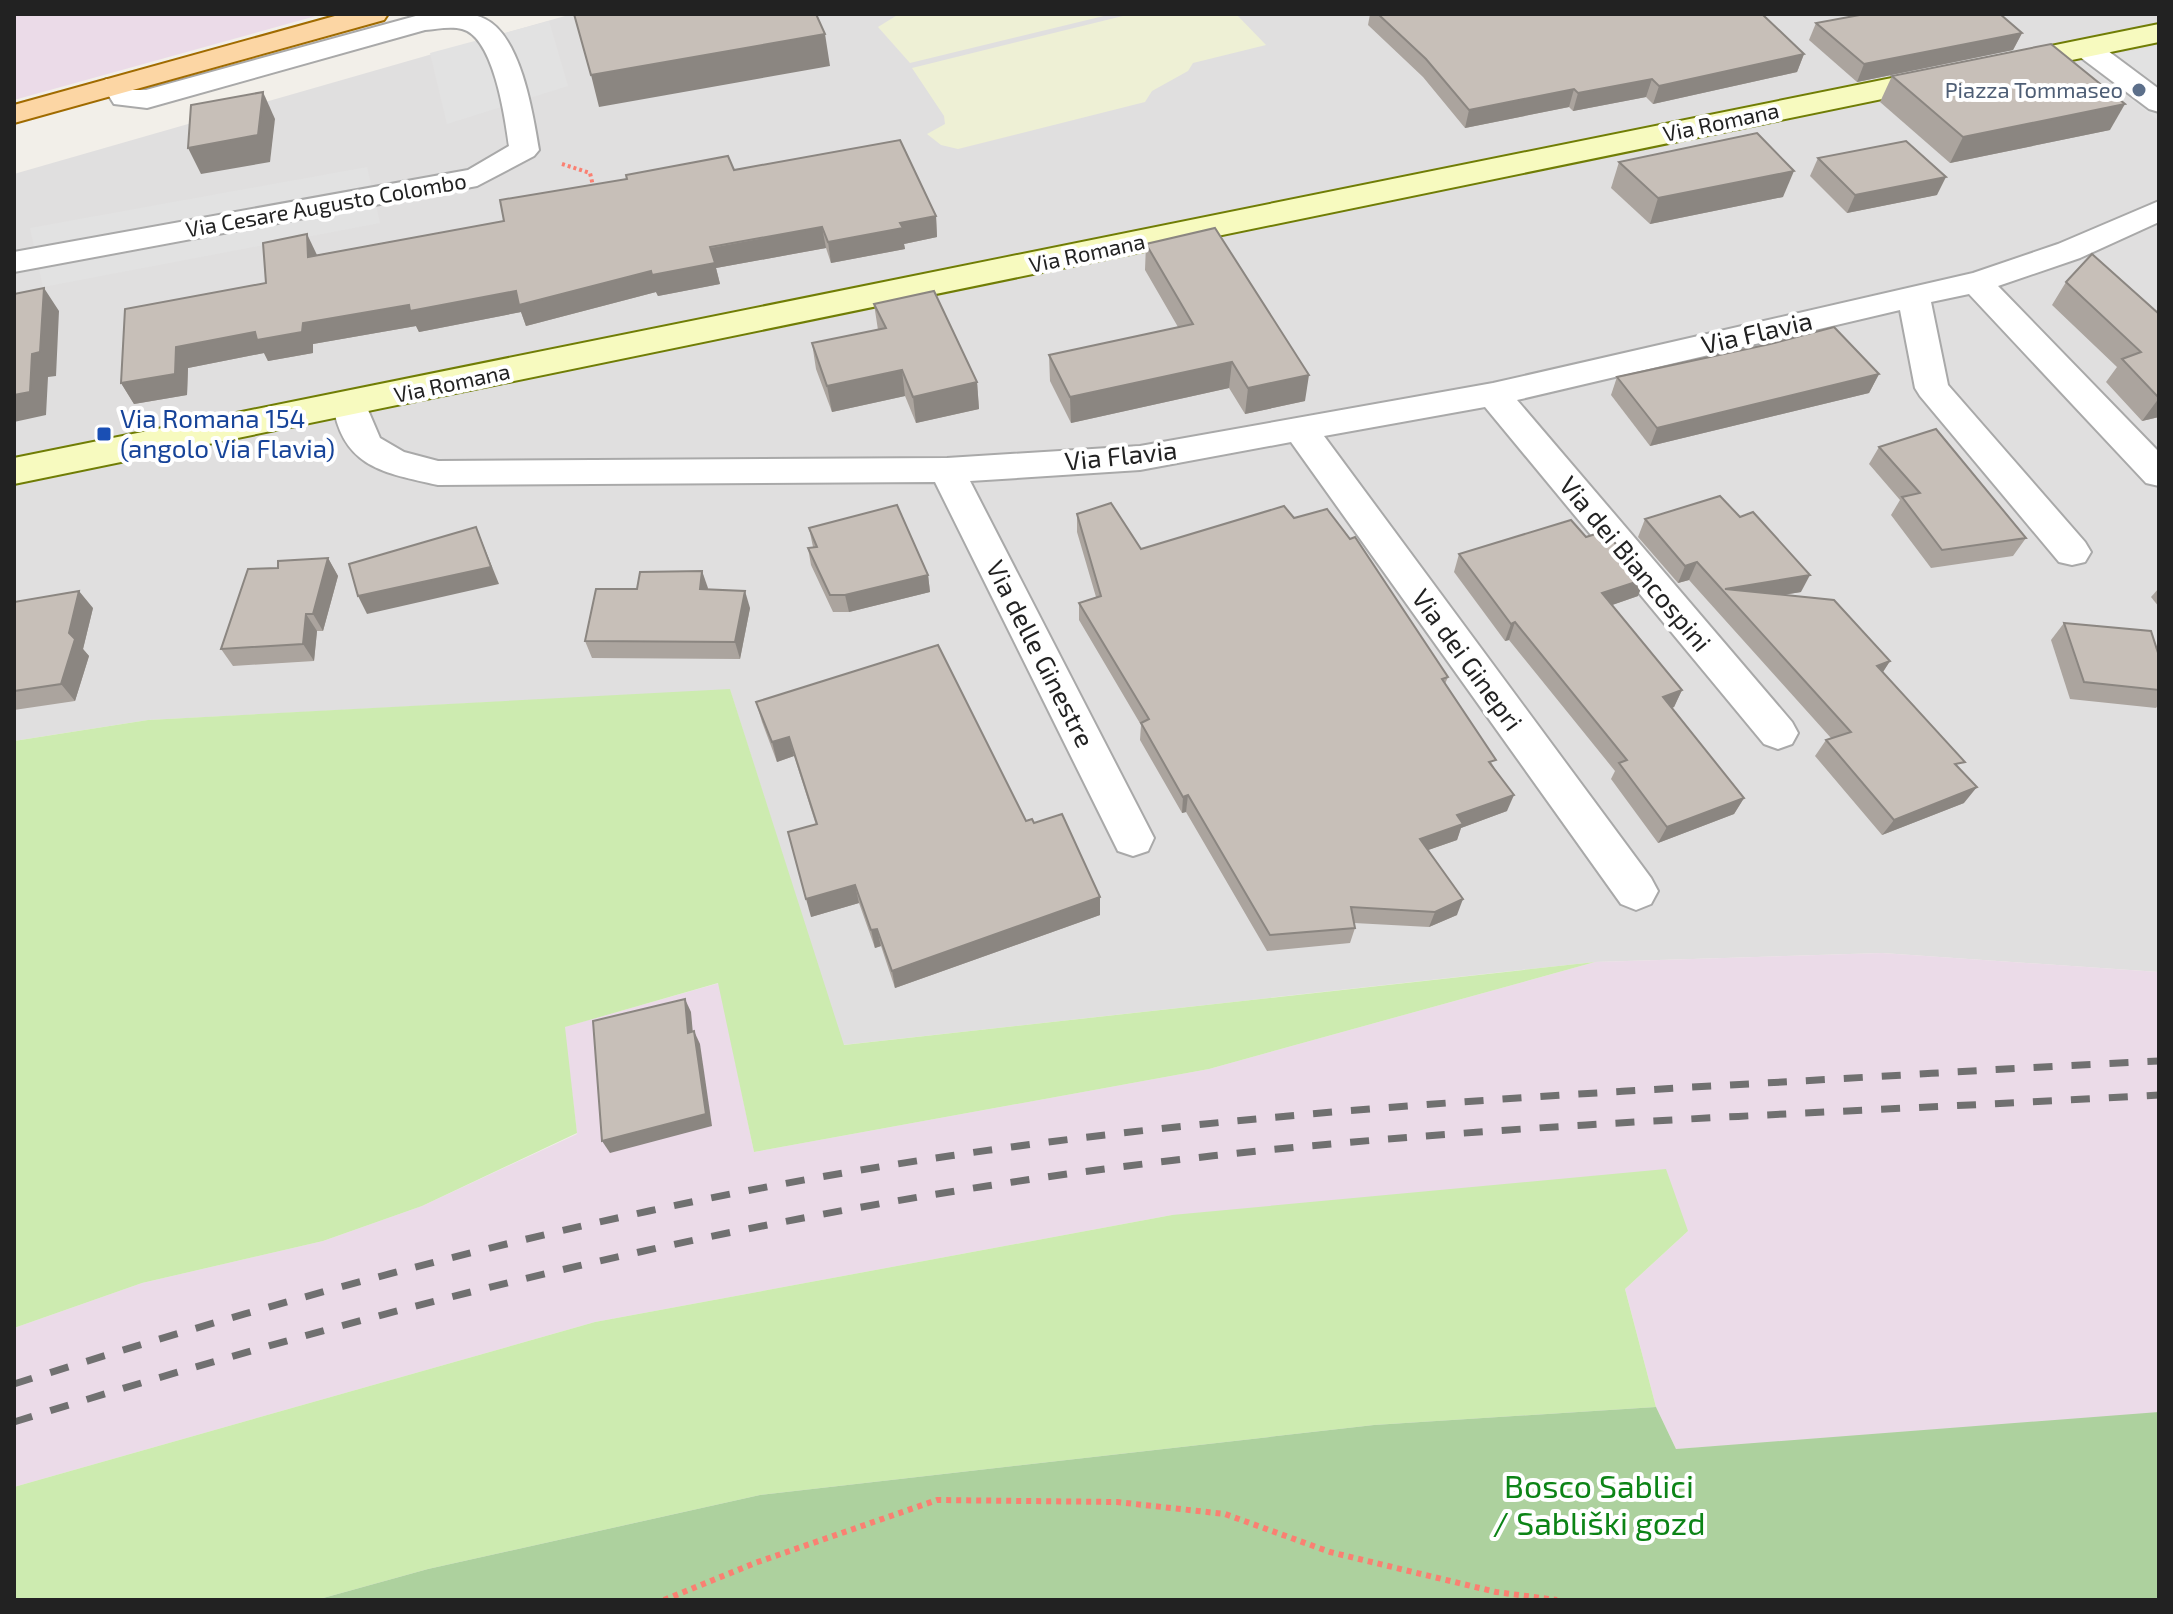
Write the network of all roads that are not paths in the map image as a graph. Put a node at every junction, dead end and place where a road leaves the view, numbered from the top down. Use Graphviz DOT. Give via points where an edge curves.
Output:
graph roads {
  1 [pos="374,14"];
  2 [pos="2159,33"];
  3 [pos="2086,48"];
  4 [pos="116,85"];
  5 [pos="2159,103"];
  6 [pos="14,114"];
  7 [pos="2159,210"];
  8 [pos="14,262"];
  9 [pos="1976,282"];
  10 [pos="1914,297"];
  11 [pos="1493,394"];
  12 [pos="350,404"];
  13 [pos="1299,428"];
  14 [pos="947,470"];
  15 [pos="14,471"];
  16 [pos="2159,474"];
  17 [pos="2072,552"];
  18 [pos="1778,733"];
  19 [pos="1133,838"];
  20 [pos="1636,891"];
  1 -- 4 [label="main road"];
  2 -- 3 [label="street, Via Romana"];
  3 -- 5 [label="street"];
  3 -- 12 [label="street, Via Romana"];
  4 -- 6 [label="main road"];
  4 -- 8 [label="street, Via Cesare Augusto Colombo" via="124,98 147,99 435,21 467,21 504,32 524,150 477,177"];
  7 -- 9 [label="street, Via Flavia" via="2117,232"];
  9 -- 10 [label="street, Via Flavia"];
  9 -- 16 [label="street"];
  10 -- 11 [label="street, Via Flavia"];
  10 -- 17 [label="street" via="1932,388"];
  11 -- 13 [label="street, Via Flavia"];
  11 -- 18 [label="street, Via dei Biancospini"];
  12 -- 14 [label="street, Via Flavia" via="363,445 390,462 438,473"];
  12 -- 15 [label="street, Via Romana"];
  13 -- 14 [label="street, Via Flavia" via="1140,458"];
  13 -- 20 [label="street, Via dei Ginepri"];
  14 -- 19 [label="street, Via delle Ginestre"];
}
